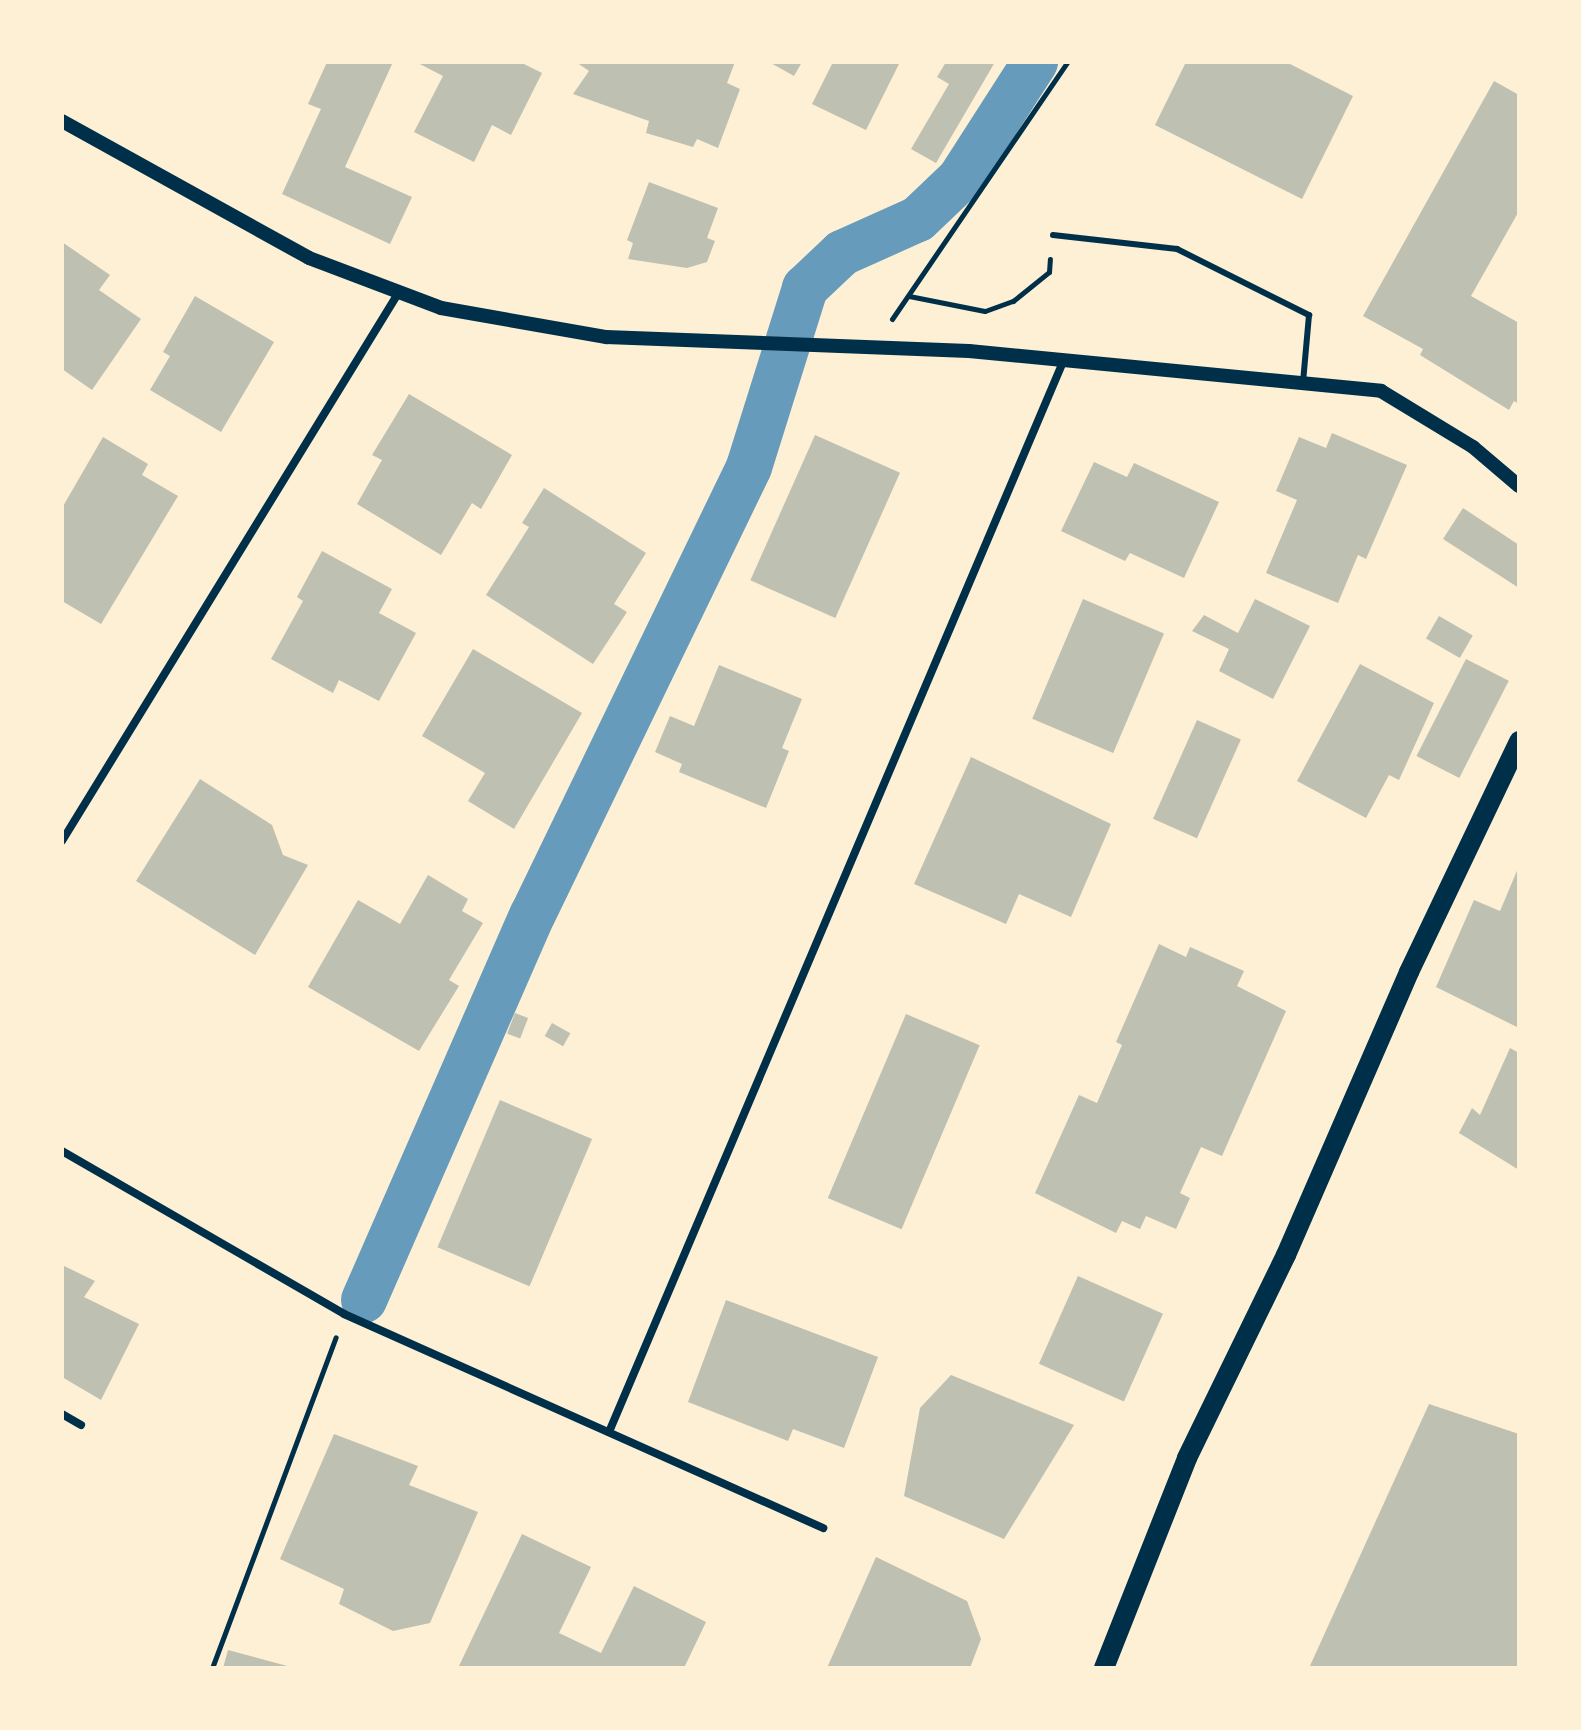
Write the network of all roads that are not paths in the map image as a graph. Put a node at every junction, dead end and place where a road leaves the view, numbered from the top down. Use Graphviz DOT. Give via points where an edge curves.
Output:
graph roads {
  1 [pos="62,121"];
  2 [pos="1053,235"];
  3 [pos="399,292"];
  4 [pos="1063,362"];
  5 [pos="1303,382"];
  6 [pos="1519,486"];
  7 [pos="1519,741"];
  8 [pos="62,841"];
  9 [pos="62,1151"];
  10 [pos="62,1414"];
  11 [pos="81,1425"];
  12 [pos="609,1432"];
  13 [pos="823,1528"];
  14 [pos="1104,1668"];
  1 -- 3 [label="street" via="309,258"];
  2 -- 5 [label="lane" via="1177,249 1309,315"];
  3 -- 4 [label="street" via="495,320 606,337 872,345"];
  3 -- 8 [label="street"];
  4 -- 5 [label="street"];
  4 -- 12 [label="street"];
  5 -- 6 [label="street" via="1381,391 1473,447"];
  7 -- 14 [label="main road" via="1409,972 1286,1255 1187,1458"];
  9 -- 12 [label="street" via="344,1314"];
  10 -- 11 [label="street"];
  12 -- 13 [label="street"];
}
